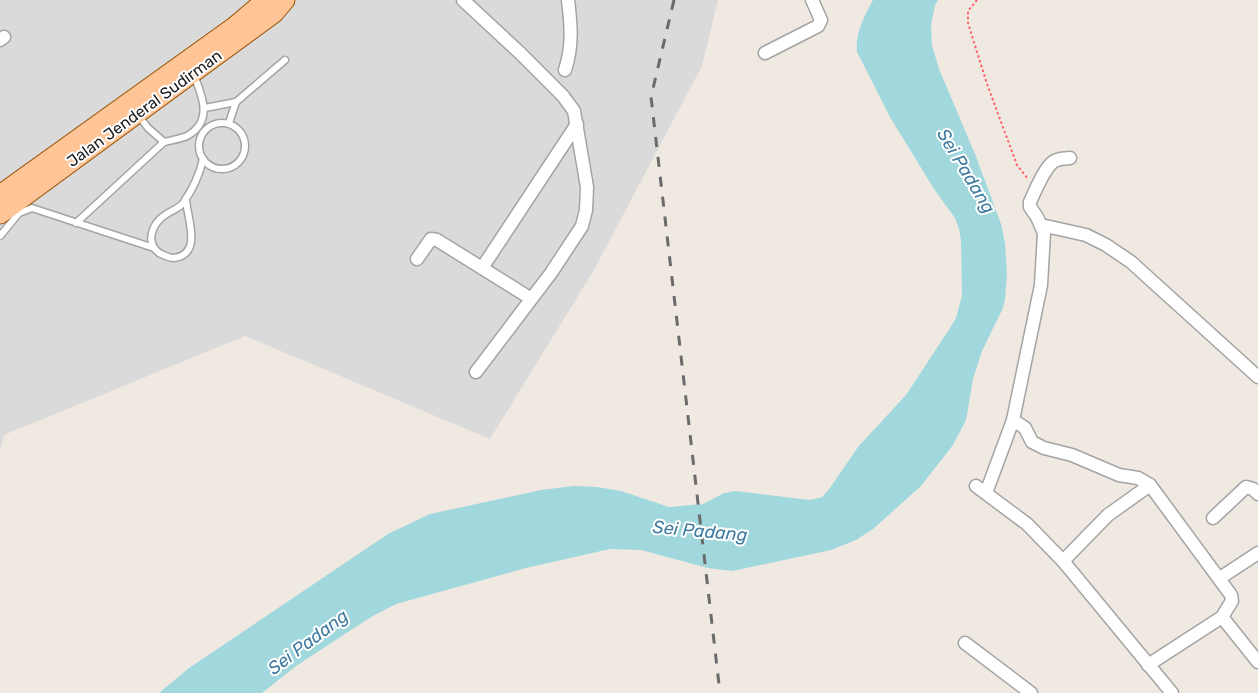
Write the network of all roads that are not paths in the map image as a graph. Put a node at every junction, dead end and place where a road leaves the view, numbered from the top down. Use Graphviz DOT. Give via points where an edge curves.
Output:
graph roads {
  1 [pos="266,0"];
  2 [pos="285,0"];
  3 [pos="463,0"];
  4 [pos="568,0"];
  5 [pos="812,0"];
  6 [pos="765,53"];
  7 [pos="285,60"];
  8 [pos="565,70"];
  9 [pos="193,72"];
  10 [pos="236,102"];
  11 [pos="132,108"];
  12 [pos="205,108"];
  13 [pos="229,123"];
  14 [pos="576,124"];
  15 [pos="198,128"];
  16 [pos="199,140"];
  17 [pos="164,142"];
  18 [pos="1070,158"];
  19 [pos="203,160"];
  20 [pos="0,195"];
  21 [pos="186,198"];
  22 [pos="0,214"];
  23 [pos="76,223"];
  24 [pos="1041,225"];
  25 [pos="0,236"];
  26 [pos="154,248"];
  27 [pos="417,259"];
  28 [pos="482,268"];
  29 [pos="530,298"];
  30 [pos="476,372"];
  31 [pos="1258,377"];
  32 [pos="1013,420"];
  33 [pos="1150,485"];
  34 [pos="1258,494"];
  35 [pos="1213,518"];
  36 [pos="1258,553"];
  37 [pos="1063,561"];
  38 [pos="1220,578"];
  39 [pos="1222,618"];
  40 [pos="964,642"];
  41 [pos="1258,662"];
  42 [pos="1148,664"];
  43 [pos="1031,693"];
  44 [pos="1172,693"];
  1 -- 11 [label="main road, Jalan Jenderal Sudirman"];
  2 -- 9 [label="main road, Jalan Jenderal Sudirman" via="274,14"];
  3 -- 14 [label="street" via="563,96 574,111"];
  4 -- 8 [label="street" via="572,31"];
  5 -- 6 [label="street" via="821,20 818,26"];
  7 -- 10 [label="lane"];
  9 -- 11 [label="main road, Jalan Jenderal Sudirman"];
  9 -- 12 [label="lane"];
  10 -- 12 [label="lane"];
  10 -- 13 [label="lane"];
  11 -- 17 [label="lane"];
  11 -- 20 [label="main road, Jalan Jenderal Sudirman"];
  11 -- 22 [label="main road, Jalan Jenderal Sudirman"];
  12 -- 15 [label="lane"];
  13 -- 16 [label="lane" via="207,127"];
  13 -- 19 [label="lane" via="237,127 246,142 241,160 227,169 209,166"];
  14 -- 28 [label="street"];
  14 -- 29 [label="street" via="587,187 582,226"];
  15 -- 16 [label="lane"];
  15 -- 17 [label="lane" via="186,136"];
  16 -- 19 [label="lane"];
  17 -- 23 [label="lane"];
  18 -- 24 [label="street" via="1053,162 1030,202"];
  19 -- 21 [label="lane"];
  21 -- 26 [label="lane" via="178,208 157,222 150,240"];
  21 -- 26 [label="lane" via="192,232 188,250 172,258"];
  23 -- 25 [label="lane" via="32,208 19,213"];
  23 -- 26 [label="lane"];
  24 -- 31 [label="street" via="1086,235 1131,262"];
  24 -- 32 [label="street" via="1044,233 1041,285"];
  27 -- 28 [label="street" via="430,239 437,240"];
  28 -- 29 [label="street"];
  29 -- 30 [label="street"];
  32 -- 33 [label="street" via="1024,428 1032,442 1044,448 1119,475 1138,478"];
  32 -- 37 [label="street" via="981,490 1027,524"];
  33 -- 37 [label="street" via="1108,515"];
  33 -- 38 [label="street"];
  34 -- 35 [label="street" via="1246,487"];
  36 -- 38 [label="street"];
  37 -- 42 [label="street"];
  38 -- 39 [label="street" via="1232,601"];
  39 -- 41 [label="street"];
  39 -- 42 [label="street"];
  40 -- 43 [label="street"];
  42 -- 44 [label="street"];
}
